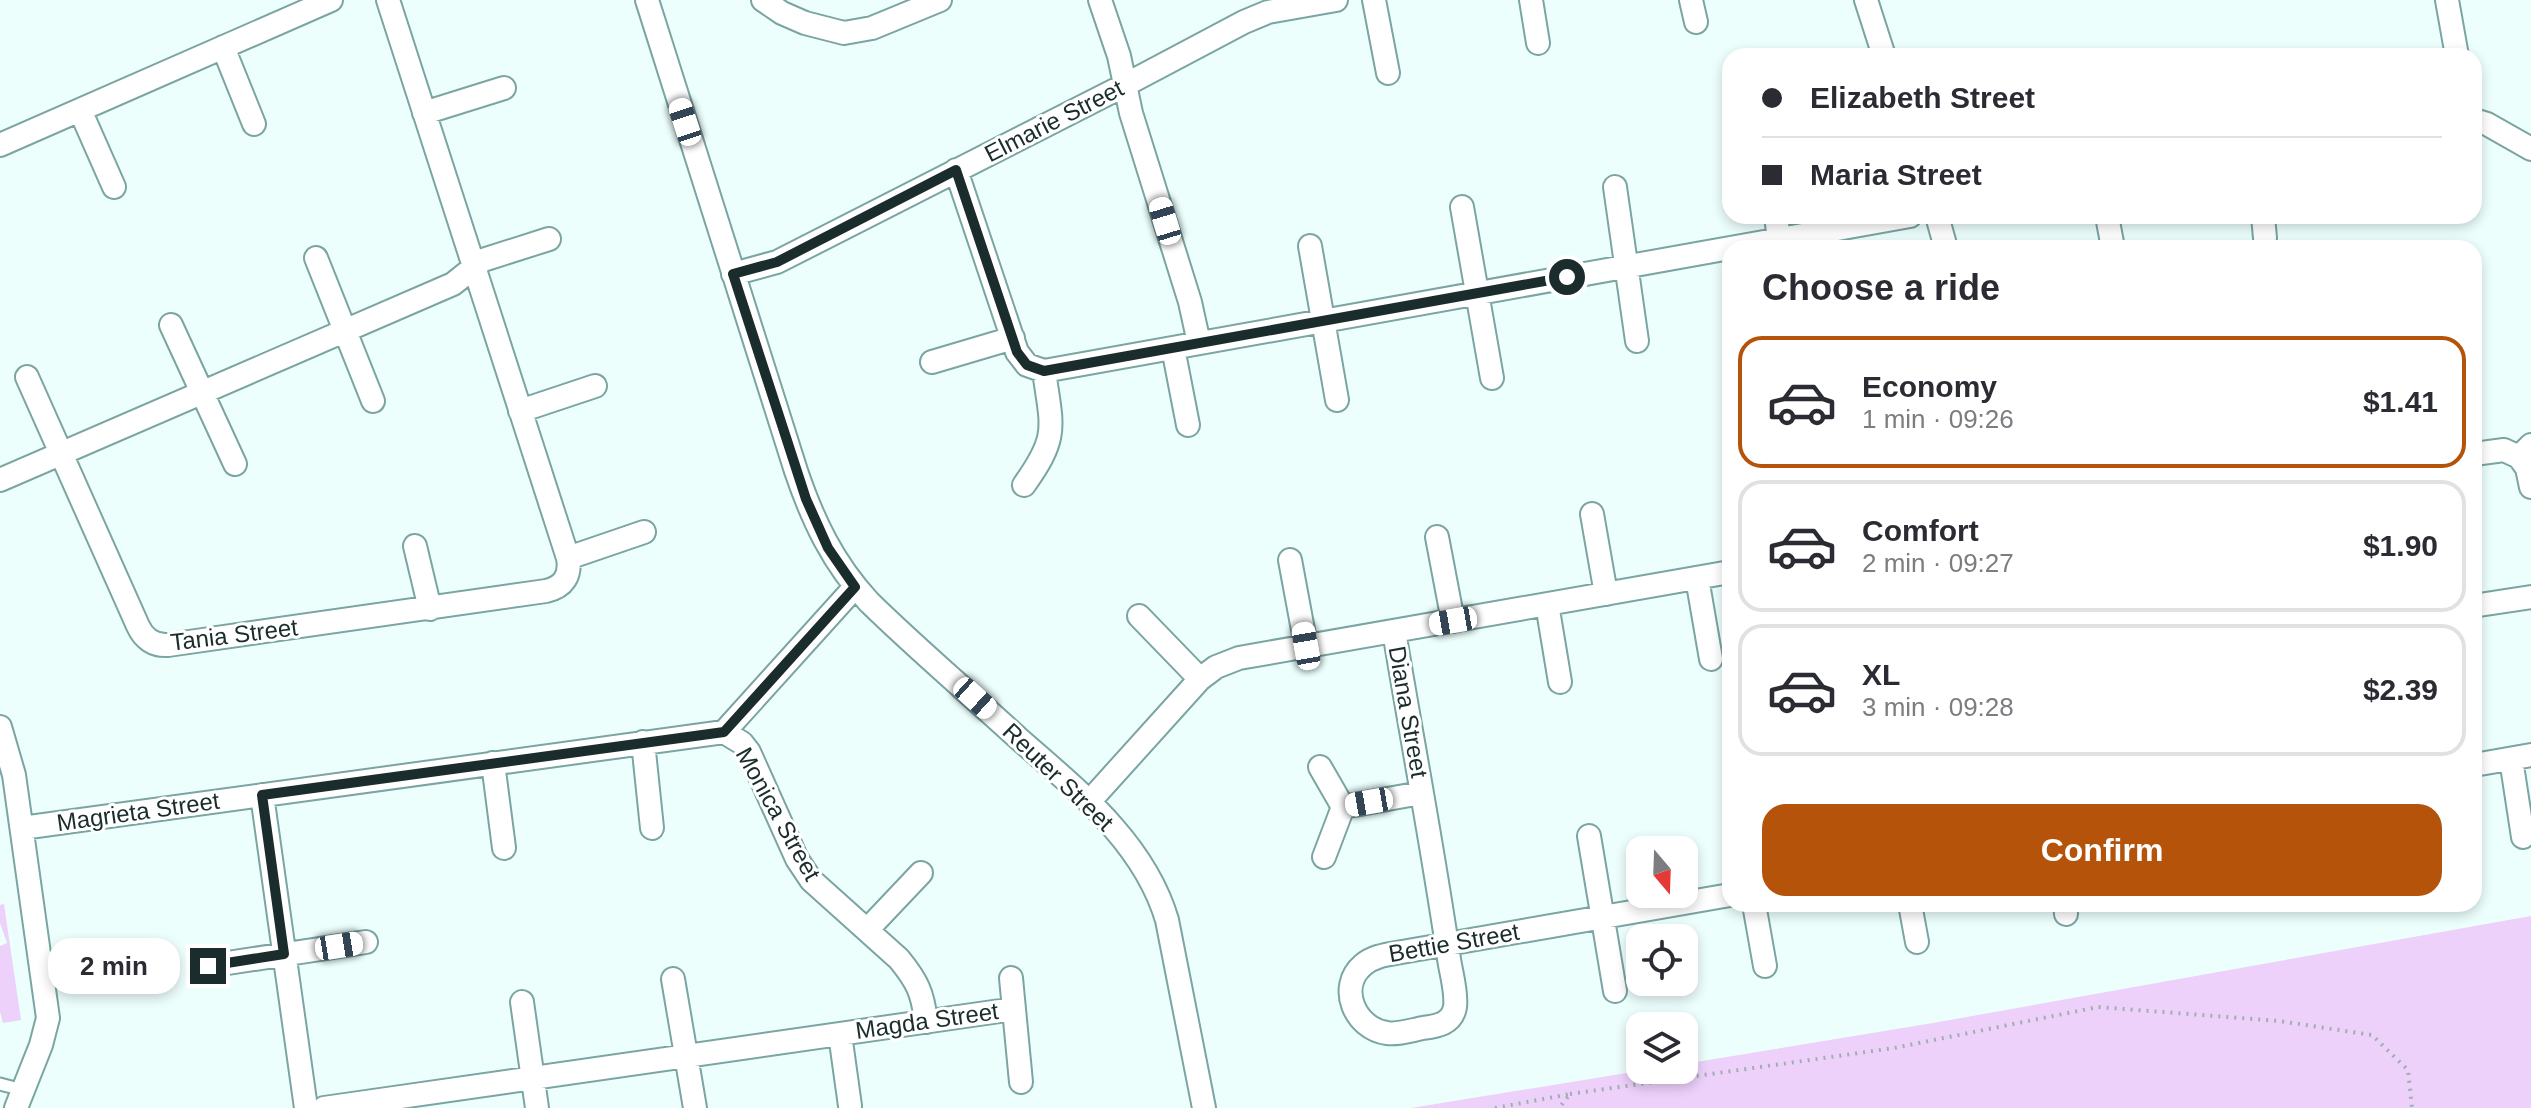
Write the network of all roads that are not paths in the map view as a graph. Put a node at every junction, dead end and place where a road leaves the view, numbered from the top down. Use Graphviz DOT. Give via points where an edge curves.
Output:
graph roads {
  1 [pos="331,0"];
  2 [pos="388,0"];
  3 [pos="647,0"];
  4 [pos="763,0"];
  5 [pos="1100,0"];
  6 [pos="1336,0"];
  7 [pos="1374,0"];
  8 [pos="1531,0"];
  9 [pos="1866,0"];
  10 [pos="2447,0"];
  11 [pos="931,2"];
  12 [pos="1538,43"];
  13 [pos="223,47"];
  14 [pos="1881,48"];
  15 [pos="2456,48"];
  16 [pos="1388,73"];
  17 [pos="1125,85"];
  18 [pos="504,88"];
  19 [pos="80,110"];
  20 [pos="424,113"];
  21 [pos="2482,122"];
  22 [pos="254,124"];
  23 [pos="0,145"];
  24 [pos="2531,149"];
  25 [pos="956,170"];
  26 [pos="114,187"];
  27 [pos="1615,187"];
  28 [pos="1462,207"];
  29 [pos="1873,224"];
  30 [pos="549,239"];
  31 [pos="1798,240"];
  32 [pos="1310,246"];
  33 [pos="1722,249"];
  34 [pos="316,258"];
  35 [pos="1627,266"];
  36 [pos="474,268"];
  37 [pos="733,274"];
  38 [pos="1477,293"];
  39 [pos="1323,321"];
  40 [pos="171,325"];
  41 [pos="345,330"];
  42 [pos="1013,338"];
  43 [pos="1637,341"];
  44 [pos="1199,343"];
  45 [pos="1173,348"];
  46 [pos="932,362"];
  47 [pos="1044,371"];
  48 [pos="27,377"];
  49 [pos="1492,378"];
  50 [pos="595,386"];
  51 [pos="202,392"];
  52 [pos="1337,400"];
  53 [pos="373,401"];
  54 [pos="520,411"];
  55 [pos="1188,425"];
  56 [pos="2525,451"];
  57 [pos="62,453"];
  58 [pos="2482,453"];
  59 [pos="235,464"];
  60 [pos="0,480"];
  61 [pos="1024,485"];
  62 [pos="2531,487"];
  63 [pos="1592,514"];
  64 [pos="644,532"];
  65 [pos="1437,537"];
  66 [pos="415,546"];
  67 [pos="568,558"];
  68 [pos="1290,560"];
  69 [pos="1722,573"];
  70 [pos="1697,578"];
  71 [pos="855,587"];
  72 [pos="1606,594"];
  73 [pos="2531,597"];
  74 [pos="1547,604"];
  75 [pos="2482,605"];
  76 [pos="430,609"];
  77 [pos="1139,616"];
  78 [pos="1453,621"];
  79 [pos="1394,631"];
  80 [pos="1306,646"];
  81 [pos="1711,659"];
  82 [pos="1200,679"];
  83 [pos="1560,682"];
  84 [pos="0,727"];
  85 [pos="724,732"];
  86 [pos="643,742"];
  87 [pos="2521,757"];
  88 [pos="493,763"];
  89 [pos="2482,764"];
  90 [pos="1320,767"];
  91 [pos="1421,793"];
  92 [pos="262,795"];
  93 [pos="1089,802"];
  94 [pos="1343,807"];
  95 [pos="22,828"];
  96 [pos="652,828"];
  97 [pos="1589,836"];
  98 [pos="2523,837"];
  99 [pos="504,848"];
  100 [pos="1324,857"];
  101 [pos="921,873"];
  102 [pos="1722,896"];
  103 [pos="1755,912"];
  104 [pos="1911,912"];
  105 [pos="1602,917"];
  106 [pos="867,930"];
  107 [pos="366,942"];
  108 [pos="1917,942"];
  109 [pos="1447,944"];
  110 [pos="284,954"];
  111 [pos="208,966"];
  112 [pos="1765,966"];
  113 [pos="1011,978"];
  114 [pos="673,979"];
  115 [pos="1615,991"];
  116 [pos="522,1002"];
  117 [pos="1014,1009"];
  118 [pos="926,1022"];
  119 [pos="840,1034"];
  120 [pos="686,1056"];
  121 [pos="533,1078"];
  122 [pos="1021,1082"];
  123 [pos="0,1084"];
  124 [pos="20,1099"];
  125 [pos="379,1104"];
  126 [pos="850,1106"];
  127 [pos="306,1108"];
  128 [pos="324,1108"];
  129 [pos="537,1108"];
  130 [pos="695,1108"];
  131 [pos="1204,1108"];
  1 -- 13 [label="street"];
  2 -- 20 [label="street"];
  3 -- 37 [label="street, Reuter Street"];
  4 -- 11 [label="street" via="805,23 844,33 872,28"];
  5 -- 17 [label="street"];
  6 -- 17 [label="street, Elmarie Street" via="1257,16"];
  7 -- 16 [label="street"];
  8 -- 12 [label="street"];
  9 -- 14 [label="street"];
  10 -- 15 [label="street"];
  13 -- 19 [label="street"];
  13 -- 22 [label="street"];
  17 -- 25 [label="street, Elmarie Street"];
  17 -- 44 [label="street"];
  18 -- 20 [label="street"];
  19 -- 23 [label="street"];
  19 -- 26 [label="street"];
  20 -- 36 [label="street"];
  21 -- 24 [label="street"];
  25 -- 37 [label="street, Elmarie Street" via="777,262"];
  25 -- 42 [label="street"];
  27 -- 35 [label="street"];
  28 -- 38 [label="street"];
  29 -- 31 [label="street"];
  30 -- 36 [label="street" via="483,260"];
  32 -- 39 [label="street"];
  33 -- 35 [label="street"];
  34 -- 41 [label="street"];
  35 -- 38 [label="street"];
  35 -- 43 [label="street"];
  36 -- 41 [label="street" via="453,284"];
  36 -- 54 [label="street"];
  37 -- 71 [label="street, Reuter Street" via="806,499 828,548"];
  38 -- 39 [label="street"];
  38 -- 49 [label="street"];
  39 -- 44 [label="street"];
  39 -- 52 [label="street"];
  40 -- 51 [label="street"];
  41 -- 51 [label="street"];
  41 -- 53 [label="street"];
  42 -- 46 [label="street"];
  42 -- 47 [label="street" via="1022,359"];
  44 -- 45 [label="street"];
  45 -- 47 [label="street"];
  45 -- 55 [label="street"];
  47 -- 61 [label="street" via="1052,431 1044,457"];
  48 -- 57 [label="street, Tania Street"];
  50 -- 54 [label="street"];
  51 -- 57 [label="street"];
  51 -- 59 [label="street"];
  54 -- 67 [label="street"];
  56 -- 58 [label="street"];
  56 -- 62 [label="street"];
  57 -- 60 [label="street"];
  57 -- 76 [label="street, Tania Street" via="142,635 155,644"];
  63 -- 72 [label="street"];
  64 -- 67 [label="street"];
  65 -- 78 [label="street"];
  66 -- 76 [label="street"];
  67 -- 76 [label="street, Tania Street" via="568,574 553,589"];
  68 -- 80 [label="street"];
  69 -- 70 [label="street"];
  70 -- 72 [label="street"];
  70 -- 81 [label="street"];
  71 -- 85 [label="street"];
  71 -- 93 [label="street, Reuter Street"];
  72 -- 74 [label="street"];
  73 -- 75 [label="street"];
  74 -- 78 [label="street"];
  74 -- 83 [label="street"];
  77 -- 82 [label="street"];
  78 -- 79 [label="street"];
  79 -- 80 [label="street"];
  79 -- 91 [label="street, Diana Street"];
  80 -- 82 [label="street" via="1239,658"];
  82 -- 93 [label="street"];
  84 -- 95 [label="street"];
  85 -- 86 [label="street, Magrieta Street"];
  85 -- 106 [label="street, Monica Street" via="749,752 811,880"];
  86 -- 88 [label="street, Magrieta Street"];
  86 -- 96 [label="street"];
  87 -- 89 [label="street"];
  87 -- 98 [label="street"];
  88 -- 92 [label="street, Magrieta Street"];
  88 -- 99 [label="street"];
  90 -- 94 [label="street"];
  91 -- 94 [label="street, Diana Street"];
  91 -- 109 [label="street, Diana Street"];
  92 -- 95 [label="street, Magrieta Street"];
  92 -- 110 [label="street"];
  93 -- 131 [label="street, Reuter Street" via="1142,863 1159,893"];
  94 -- 100 [label="street"];
  95 -- 124 [label="street" via="48,1018"];
  97 -- 105 [label="street"];
  101 -- 106 [label="street"];
  102 -- 105 [label="street, Bettie Street"];
  103 -- 112 [label="street"];
  104 -- 108 [label="street"];
  105 -- 109 [label="street, Bettie Street"];
  105 -- 115 [label="street"];
  106 -- 118 [label="street, Monica Street" via="919,986"];
  107 -- 110 [label="street"];
  109 -- 109 [label="street, Bettie Street" via="1364,964 1350,985 1358,1015 1389,1034 1448,1020 1455,1004"];
  110 -- 111 [label="street"];
  110 -- 127 [label="street"];
  113 -- 117 [label="street, Magda Street"];
  114 -- 120 [label="street"];
  116 -- 121 [label="street"];
  117 -- 118 [label="street, Magda Street"];
  117 -- 122 [label="street, Magda Street"];
  118 -- 119 [label="street, Magda Street"];
  119 -- 120 [label="street, Magda Street"];
  119 -- 126 [label="street, Magda Street"];
  120 -- 121 [label="street, Magda Street"];
  120 -- 130 [label="street"];
  121 -- 125 [label="street, Magda Street"];
  121 -- 129 [label="street"];
  123 -- 124 [label="lane"];
  125 -- 128 [label="street, Magda Street"];
}
